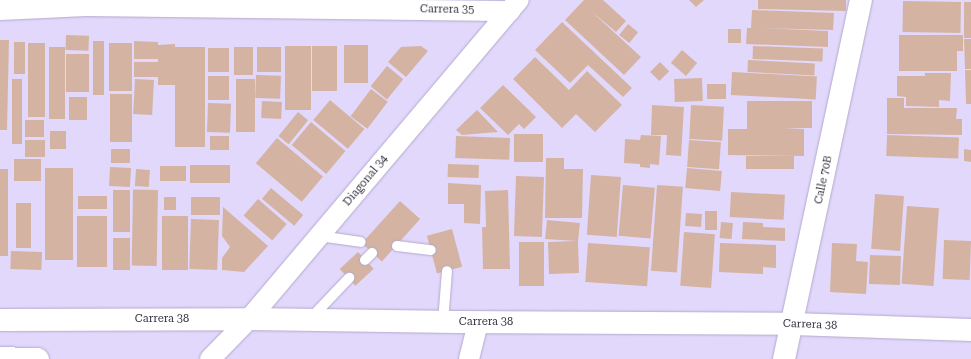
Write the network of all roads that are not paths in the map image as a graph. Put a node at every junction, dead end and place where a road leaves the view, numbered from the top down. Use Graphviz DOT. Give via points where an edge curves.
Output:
graph roads {
  1 [pos="861,0"];
  2 [pos="85,3"];
  3 [pos="515,6"];
  4 [pos="0,10"];
  5 [pos="320,236"];
  6 [pos="361,242"];
  7 [pos="397,246"];
  8 [pos="431,250"];
  9 [pos="447,271"];
  10 [pos="349,278"];
  11 [pos="249,319"];
  12 [pos="0,320"];
  13 [pos="309,321"];
  14 [pos="444,322"];
  15 [pos="478,322"];
  16 [pos="793,324"];
  17 [pos="971,330"];
  18 [pos="0,358"];
  19 [pos="38,359"];
  20 [pos="210,359"];
  21 [pos="469,359"];
  22 [pos="784,359"];
  1 -- 16 [label="main road, Calle 70B"];
  2 -- 3 [label="street, Carrera 35"];
  2 -- 4 [label="street, Carrera 35"];
  3 -- 5 [label="street, Diagonal 34"];
  5 -- 6 [label="lane"];
  5 -- 11 [label="street, Diagonal 34"];
  7 -- 8 [label="lane"];
  9 -- 14 [label="lane"];
  10 -- 13 [label="lane"];
  11 -- 12 [label="main road, Carrera 38"];
  11 -- 13 [label="main road, Carrera 38"];
  11 -- 20 [label="street, Diagonal 34"];
  13 -- 14 [label="main road, Carrera 38"];
  14 -- 15 [label="main road, Carrera 38"];
  15 -- 16 [label="main road, Carrera 38"];
  15 -- 21 [label="street"];
  16 -- 17 [label="main road, Carrera 38"];
  16 -- 22 [label="main road, Calle 70B"];
  18 -- 19 [label="main road"];
}
